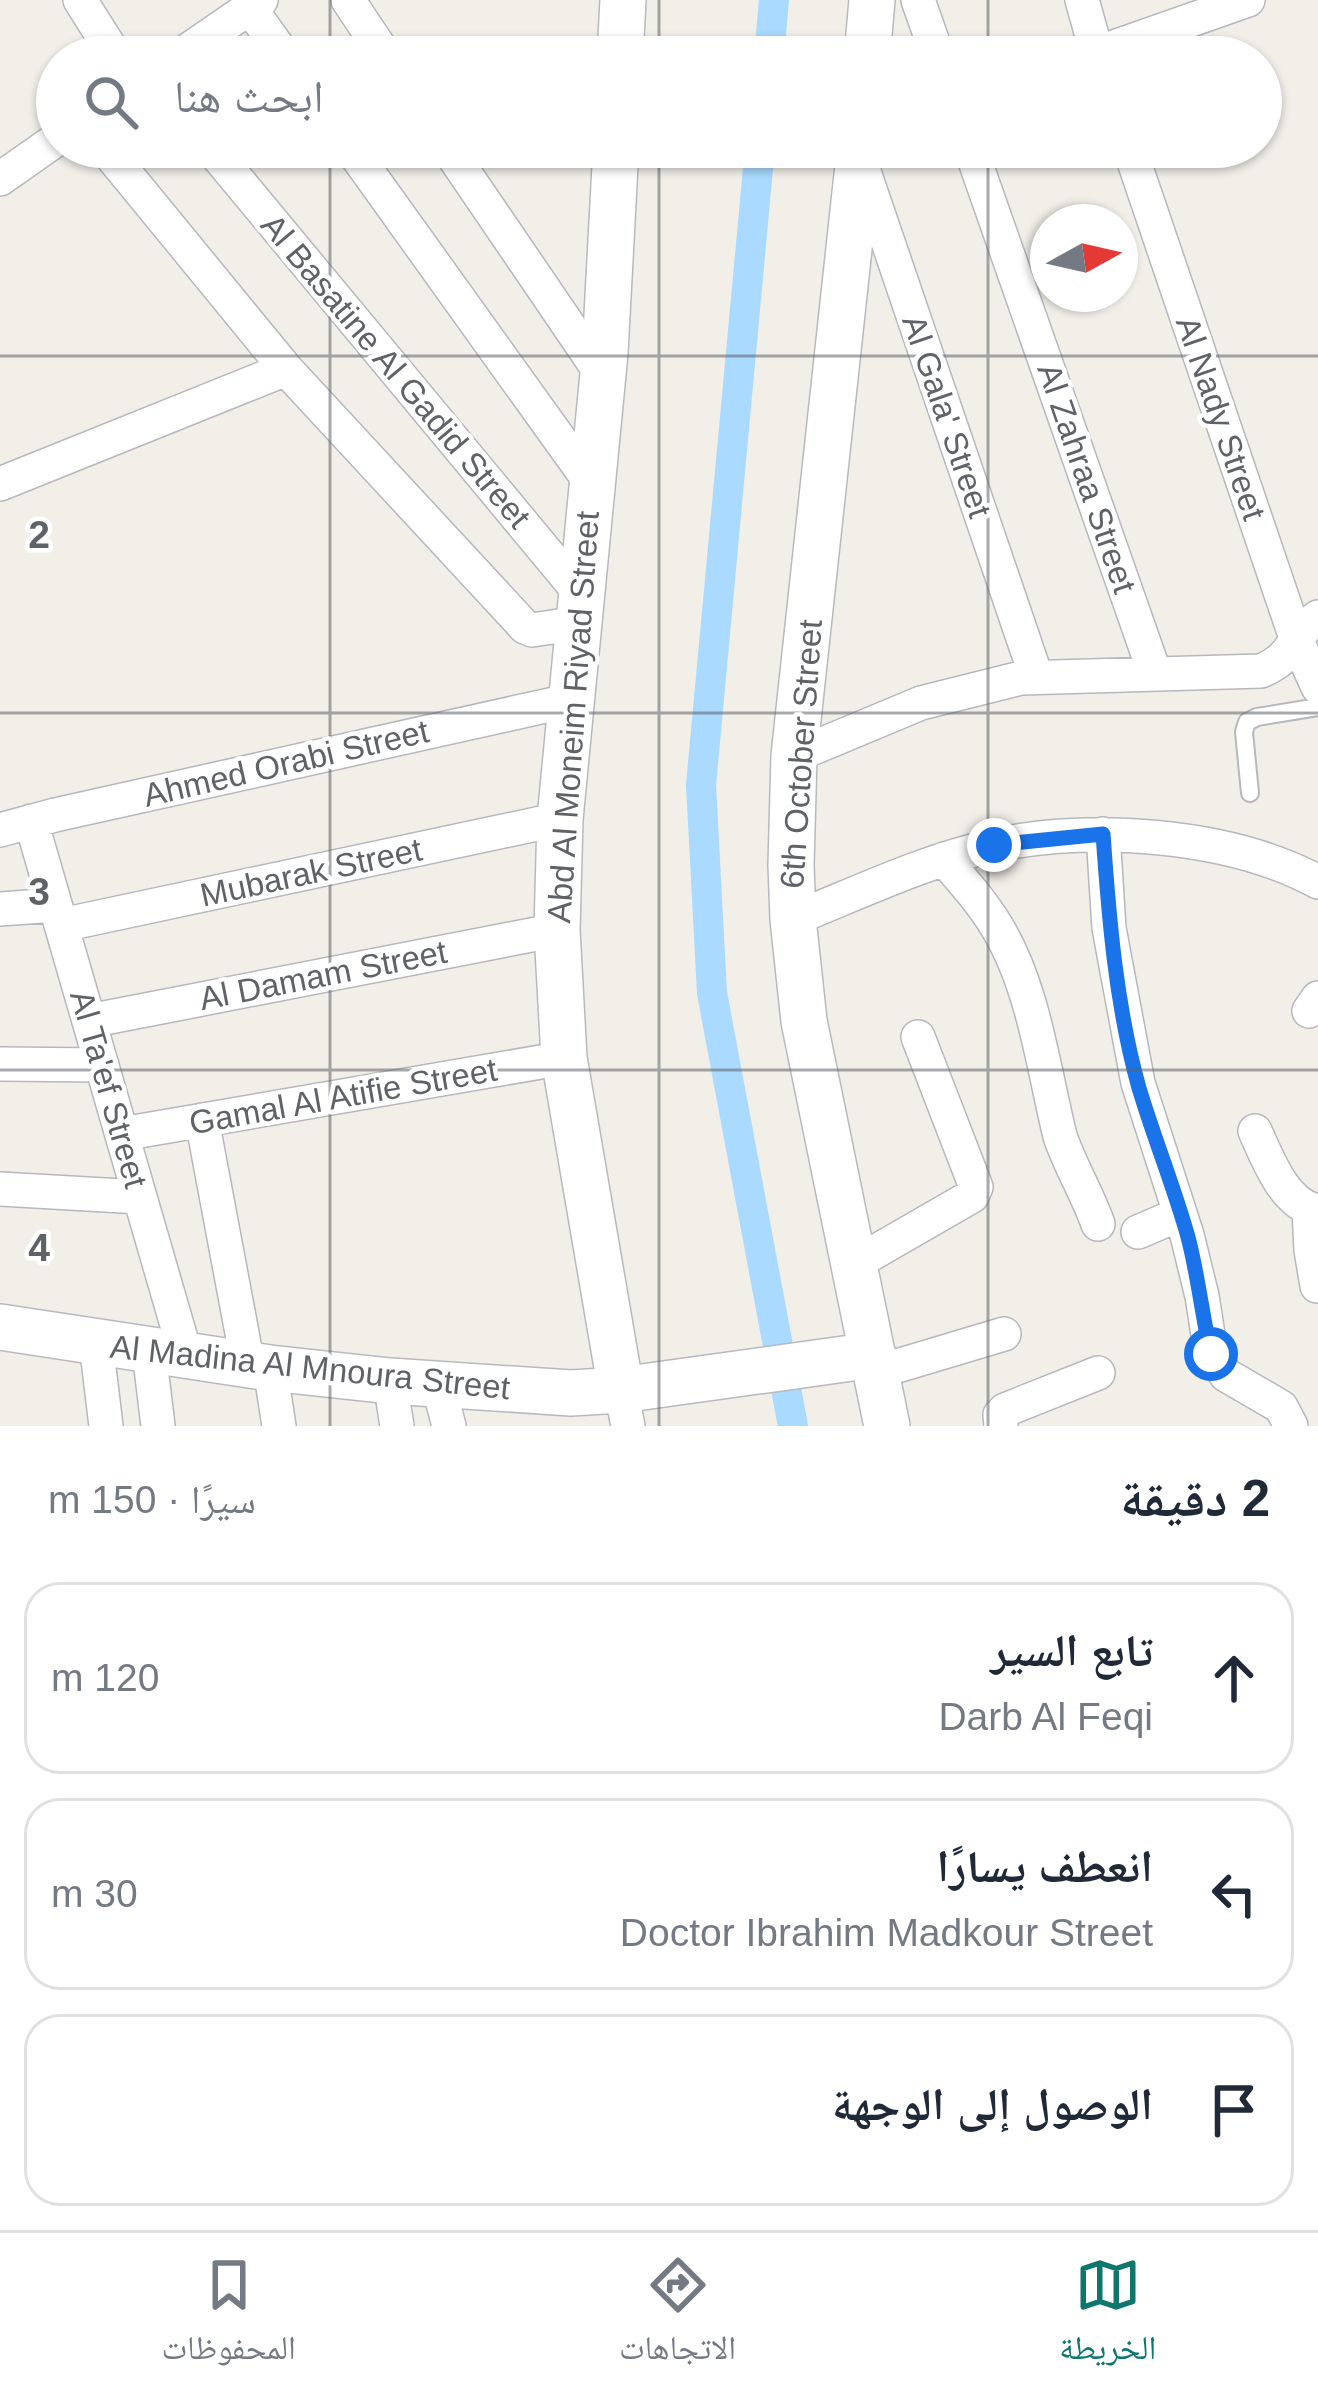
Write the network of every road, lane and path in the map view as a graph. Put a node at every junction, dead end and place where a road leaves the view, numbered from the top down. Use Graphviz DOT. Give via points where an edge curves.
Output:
graph roads {
  1 [pos="80,0"];
  2 [pos="348,0"];
  3 [pos="623,0"];
  4 [pos="872,0"];
  5 [pos="919,0"];
  6 [pos="1082,0"];
  7 [pos="1248,0"];
  8 [pos="255,4"];
  9 [pos="103,36"];
  10 [pos="209,36"];
  11 [pos="273,36"];
  12 [pos="372,36"];
  13 [pos="621,36"];
  14 [pos="869,36"];
  15 [pos="931,36"];
  16 [pos="1092,36"];
  17 [pos="1150,36"];
  18 [pos="36,154"];
  19 [pos="121,168"];
  20 [pos="228,168"];
  21 [pos="365,168"];
  22 [pos="461,168"];
  23 [pos="615,168"];
  24 [pos="857,168"];
  25 [pos="865,168"];
  26 [pos="977,168"];
  27 [pos="1137,168"];
  28 [pos="0,179"];
  29 [pos="286,369"];
  30 [pos="602,376"];
  31 [pos="591,483"];
  32 [pos="0,484"];
  33 [pos="580,609"];
  34 [pos="1307,629"];
  35 [pos="1155,674"];
  36 [pos="1036,676"];
  37 [pos="1318,687"];
  38 [pos="572,700"];
  39 [pos="1318,707"];
  40 [pos="794,756"];
  41 [pos="1250,794"];
  42 [pos="560,819"];
  43 [pos="16,825"];
  44 [pos="1103,834"];
  45 [pos="944,859"];
  46 [pos="1318,882"];
  47 [pos="0,908"];
  48 [pos="58,915"];
  49 [pos="793,919"];
  50 [pos="556,930"];
  51 [pos="89,1021"];
  52 [pos="918,1037"];
  53 [pos="565,1058"];
  54 [pos="0,1064"];
  55 [pos="102,1065"];
  56 [pos="202,1120"];
  57 [pos="1255,1131"];
  58 [pos="122,1134"];
  59 [pos="0,1189"];
  60 [pos="140,1197"];
  61 [pos="1314,1210"];
  62 [pos="1180,1214"];
  63 [pos="1098,1224"];
  64 [pos="1138,1232"];
  65 [pos="854,1264"];
  66 [pos="1317,1286"];
  67 [pos="0,1327"];
  68 [pos="1004,1334"];
  69 [pos="96,1343"];
  70 [pos="168,1354"];
  71 [pos="864,1362"];
  72 [pos="259,1366"];
  73 [pos="1098,1373"];
  74 [pos="390,1381"];
  75 [pos="444,1405"];
  76 [pos="624,1408"];
  77 [pos="106,1426"];
  78 [pos="158,1426"];
  79 [pos="279,1426"];
  80 [pos="397,1426"];
  81 [pos="887,1426"];
  82 [pos="1001,1426"];
  83 [pos="1291,1426"];
  1 -- 9 [label="street"];
  2 -- 12 [label="street"];
  3 -- 13 [label="street"];
  4 -- 14 [label="street"];
  5 -- 15 [label="street"];
  6 -- 16 [label="street"];
  7 -- 17 [label="street"];
  8 -- 10 [label="street"];
  8 -- 11 [label="street"];
  18 -- 28 [label="street"];
  19 -- 29 [label="street"];
  20 -- 33 [label="street, Al Basatine Al Gadid Street"];
  21 -- 31 [label="street"];
  22 -- 30 [label="street"];
  23 -- 30 [label="street, Abd Al Moneim Riyad Street"];
  24 -- 40 [label="street, 6th October Street"];
  25 -- 36 [label="street, Al Gala' Street"];
  26 -- 35 [label="street, Al Zahraa Street"];
  27 -- 34 [label="street, Al Nady Street"];
  29 -- 32 [label="street"];
  29 -- 33 [label="street" via="525,627"];
  30 -- 31 [label="street, Abd Al Moneim Riyad Street"];
  31 -- 33 [label="street, Abd Al Moneim Riyad Street"];
  33 -- 38 [label="street, Abd Al Moneim Riyad Street"];
  34 -- 35 [label="street" via="1288,655 1261,670"];
  34 -- 37 [label="street, Al Nady Street"];
  35 -- 36 [label="street"];
  36 -- 40 [label="street" via="921,703"];
  38 -- 42 [label="street, Abd Al Moneim Riyad Street"];
  38 -- 43 [label="street, Ahmed Orabi Street"];
  39 -- 41 [label="lane" via="1247,722"];
  40 -- 49 [label="street, 6th October Street"];
  42 -- 48 [label="street, Mubarak Street"];
  42 -- 50 [label="street, Abd Al Moneim Riyad Street"];
  43 -- 48 [label="street, Al Ta'ef Street"];
  44 -- 45 [label="street" via="994,845"];
  44 -- 46 [label="street" via="1220,848"];
  44 -- 62 [label="street" via="1109,928 1133,1062"];
  45 -- 49 [label="street"];
  45 -- 63 [label="street" via="1015,961 1066,1156"];
  47 -- 48 [label="street, Mubarak Street"];
  48 -- 51 [label="street, Al Ta'ef Street"];
  49 -- 65 [label="street, 6th October Street" via="804,1021"];
  50 -- 51 [label="street, Al Damam Street"];
  50 -- 53 [label="street, Abd Al Moneim Riyad Street"];
  51 -- 55 [label="street, Al Ta'ef Street"];
  52 -- 65 [label="street" via="976,1187 973,1196"];
  53 -- 56 [label="street, Gamal Al Atifie Street"];
  53 -- 76 [label="street, Abd Al Moneim Riyad Street"];
  54 -- 55 [label="street"];
  55 -- 58 [label="street, Al Ta'ef Street"];
  56 -- 58 [label="street, Gamal Al Atifie Street"];
  56 -- 72 [label="street"];
  57 -- 61 [label="street" via="1282,1184"];
  58 -- 60 [label="street, Al Ta'ef Street"];
  59 -- 60 [label="street"];
  60 -- 70 [label="street, Al Ta'ef Street"];
  61 -- 66 [label="street"];
  62 -- 64 [label="street"];
  62 -- 83 [label="street" via="1211,1354 1226,1375 1281,1407"];
  65 -- 71 [label="street, 6th October Street"];
  67 -- 69 [label="street, Al Madina Al Mnoura Street"];
  68 -- 71 [label="street"];
  69 -- 70 [label="street, Al Madina Al Mnoura Street"];
  69 -- 77 [label="street"];
  70 -- 72 [label="street, Al Madina Al Mnoura Street"];
  70 -- 78 [label="street, Al Ta'ef Street"];
  71 -- 76 [label="street, Al Madina Al Mnoura Street" via="745,1372"];
  71 -- 81 [label="street, 6th October Street"];
  72 -- 74 [label="street, Al Madina Al Mnoura Street"];
  72 -- 79 [label="street"];
  73 -- 82 [label="street" via="1006,1410"];
  74 -- 75 [label="street, Al Madina Al Mnoura Street"];
  74 -- 80 [label="street"];
  75 -- 76 [label="street, Al Madina Al Mnoura Street" via="571,1393"];
}
